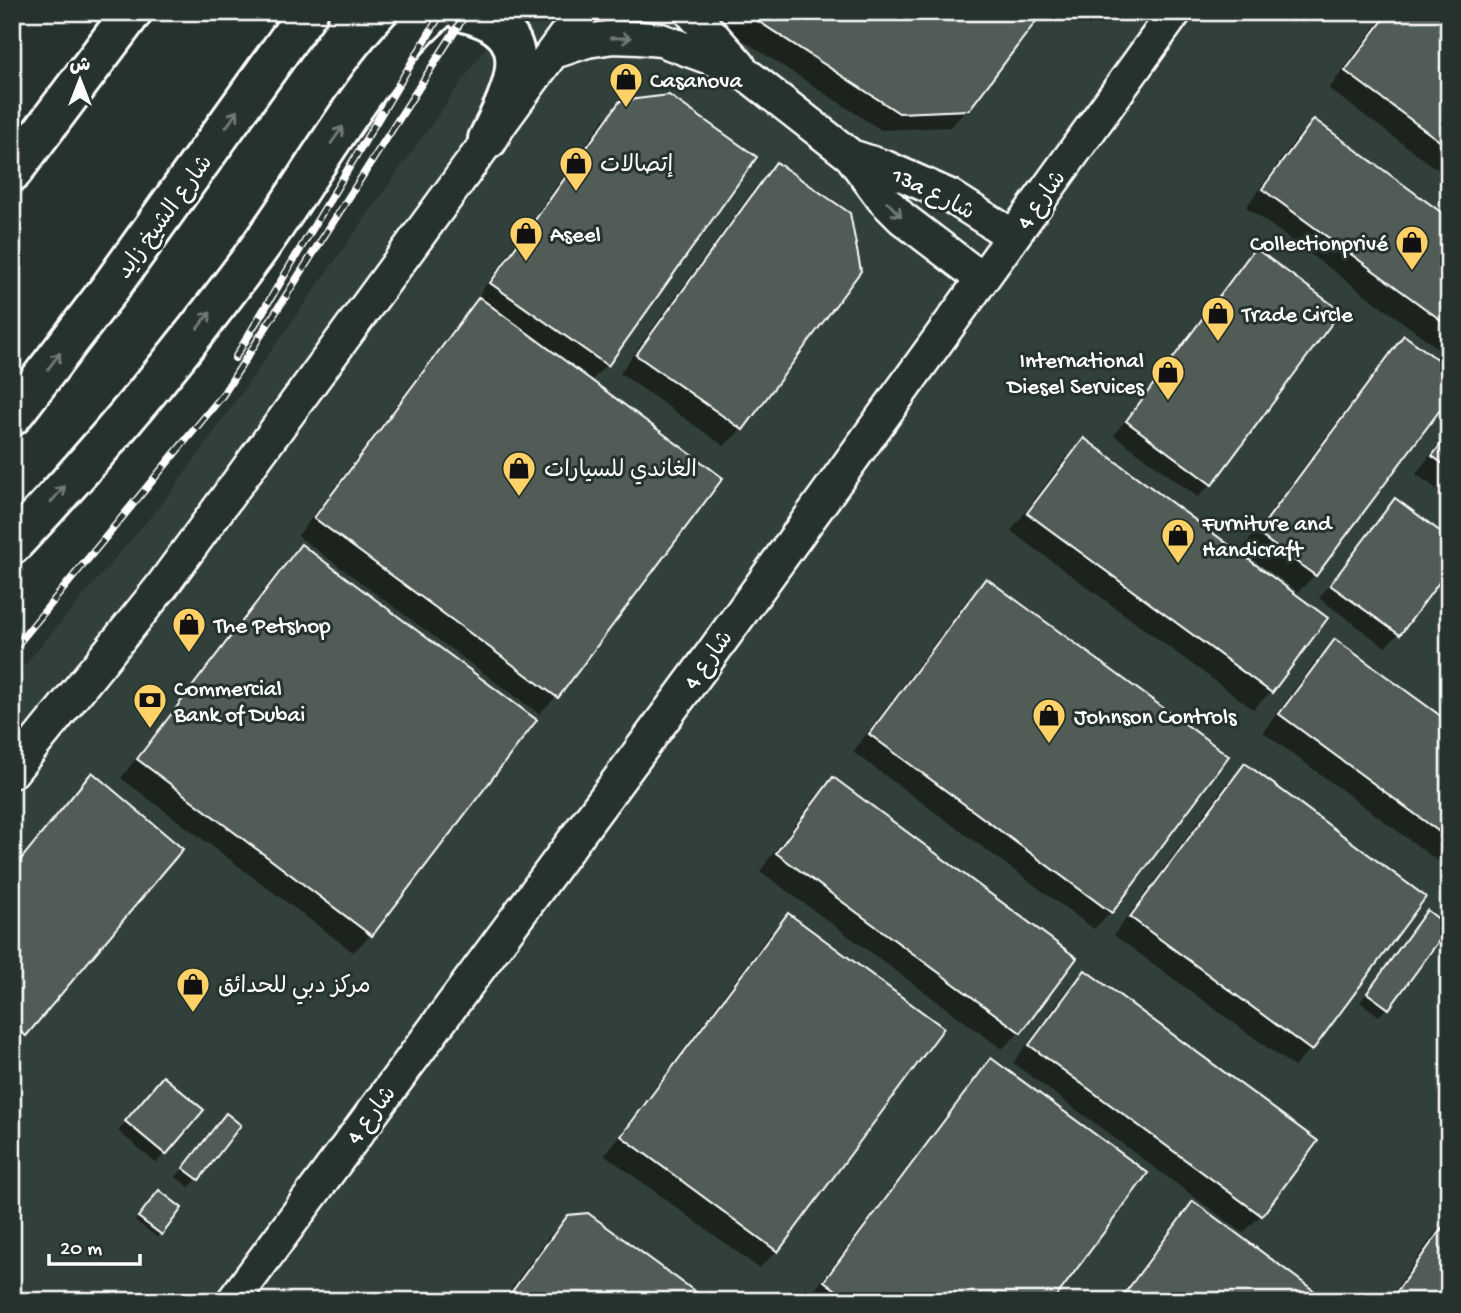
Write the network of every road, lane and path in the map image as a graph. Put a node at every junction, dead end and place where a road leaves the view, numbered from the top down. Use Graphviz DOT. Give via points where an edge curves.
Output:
graph roads {
  1 [pos="308,12"];
  2 [pos="435,12"];
  3 [pos="464,12"];
  4 [pos="582,12"];
  5 [pos="691,12"];
  6 [pos="1175,12"];
  7 [pos="130,14"];
  8 [pos="554,52"];
  9 [pos="750,77"];
  10 [pos="488,139"];
  11 [pos="851,156"];
  12 [pos="12,172"];
  13 [pos="1013,236"];
  14 [pos="982,279"];
  15 [pos="12,416"];
  16 [pos="12,545"];
  17 [pos="12,772"];
  18 [pos="242,1294"];
  15 -- 1 [label="highway, شارع الشيخ زايد, one-way"];
  16 -- 2 [label="highway, one-way" via="201,324 379,73"];
  3 -- 10 [label="highway" via="505,32 517,62 508,100"];
  4 -- 8 [label="street"];
  5 -- 9 [label="street, 13a شارع"];
  6 -- 13 [label="street, شارع 4"];
  7 -- 12 [label="highway"];
  8 -- 9 [label="street, 13a شارع, one-way" via="613,37 661,40 707,55"];
  8 -- 10 [label="street"];
  9 -- 11 [label="street, 13a شارع"];
  10 -- 17 [label="street" via="162,586"];
  11 -- 13 [label="street, 13a شارع" via="950,195"];
  11 -- 14 [label="street, 13a شارع, one-way" via="902,218"];
  13 -- 14 [label="street, شارع 4"];
  14 -- 18 [label="street, شارع 4"];
}
